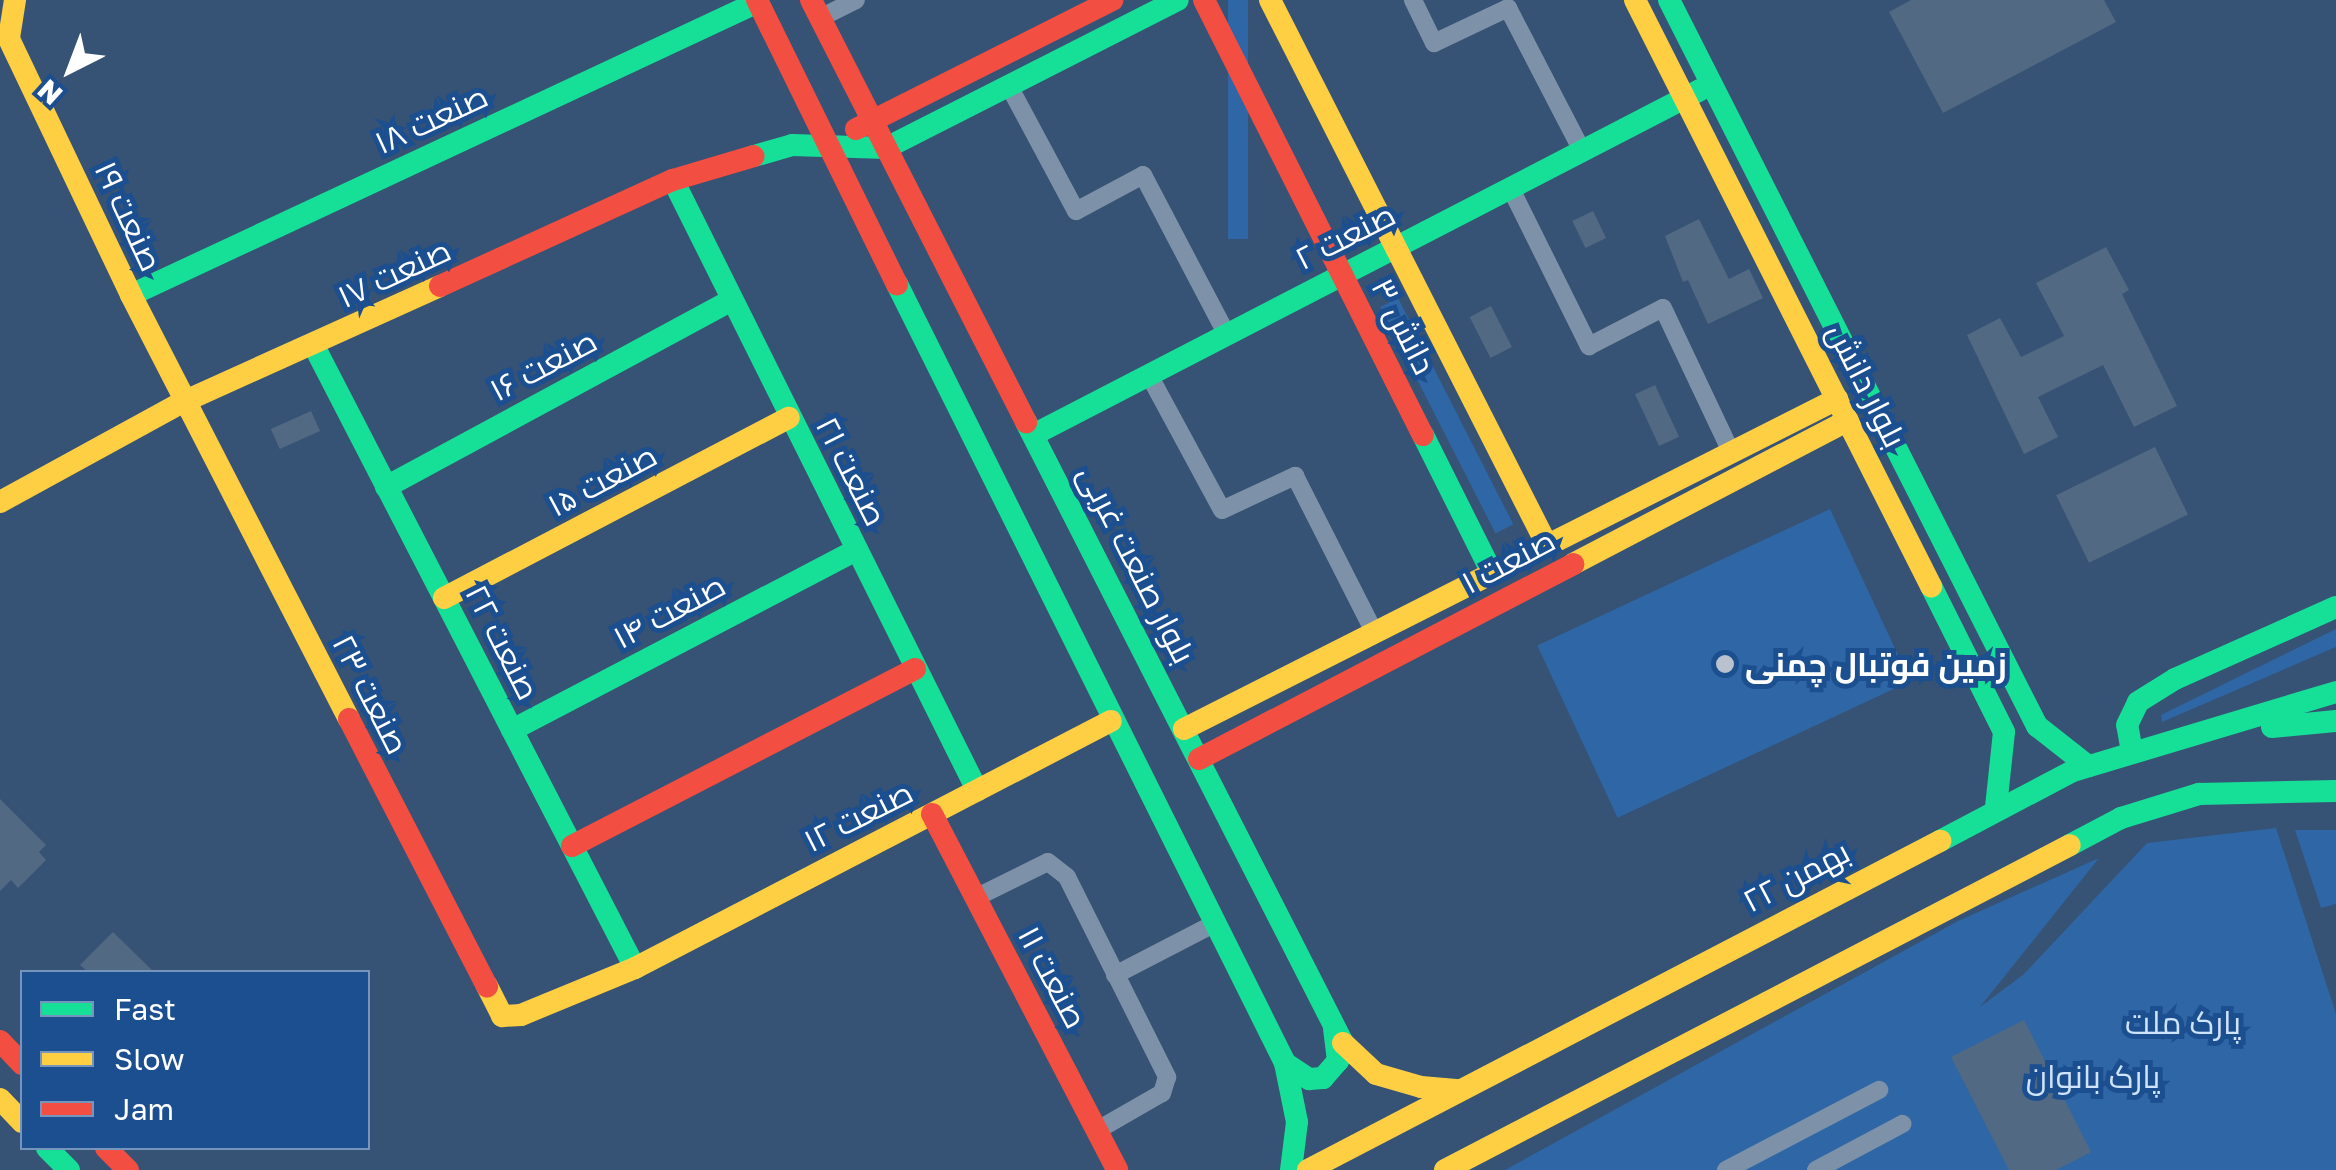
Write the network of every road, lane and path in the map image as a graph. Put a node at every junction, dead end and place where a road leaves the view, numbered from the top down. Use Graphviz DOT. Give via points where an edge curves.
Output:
graph roads {
  1 [pos="15,0"];
  2 [pos="856,0"];
  3 [pos="1112,0"];
  4 [pos="1178,0"];
  5 [pos="1204,0"];
  6 [pos="1270,0"];
  7 [pos="1413,0"];
  8 [pos="1635,0"];
  9 [pos="1669,0"];
  10 [pos="757,1"];
  11 [pos="815,9"];
  12 [pos="1712,83"];
  13 [pos="1008,86"];
  14 [pos="1686,96"];
  15 [pos="871,119"];
  16 [pos="830,146"];
  17 [pos="886,148"];
  18 [pos="1582,150"];
  19 [pos="672,180"];
  20 [pos="1510,187"];
  21 [pos="1396,247"];
  22 [pos="1342,275"];
  23 [pos="131,295"];
  24 [pos="730,300"];
  25 [pos="1226,335"];
  26 [pos="1842,341"];
  27 [pos="314,346"];
  28 [pos="1815,354"];
  29 [pos="1149,375"];
  30 [pos="183,402"];
  31 [pos="1842,410"];
  32 [pos="789,418"];
  33 [pos="1035,434"];
  34 [pos="1731,452"];
  35 [pos="386,486"];
  36 [pos="0,502"];
  37 [pos="1547,545"];
  38 [pos="856,550"];
  39 [pos="1492,573"];
  40 [pos="444,598"];
  41 [pos="2336,607"];
  42 [pos="1374,632"];
  43 [pos="915,669"];
  44 [pos="2322,672"];
  45 [pos="2336,692"];
  46 [pos="1110,721"];
  47 [pos="2336,721"];
  48 [pos="1184,728"];
  49 [pos="512,730"];
  50 [pos="2181,737"];
  51 [pos="2158,744"];
  52 [pos="2132,752"];
  53 [pos="1199,759"];
  54 [pos="2088,766"];
  55 [pos="2336,788"];
  56 [pos="977,790"];
  57 [pos="1996,808"];
  58 [pos="932,814"];
  59 [pos="572,846"];
  60 [pos="975,898"];
  61 [pos="1214,924"];
  62 [pos="635,968"];
  63 [pos="1115,976"];
  64 [pos="502,1016"];
  65 [pos="1334,1028"];
  66 [pos="0,1041"];
  67 [pos="20,1062"];
  68 [pos="1284,1063"];
  69 [pos="1459,1090"];
  70 [pos="1879,1090"];
  71 [pos="0,1099"];
  72 [pos="20,1120"];
  73 [pos="1902,1124"];
  74 [pos="1096,1131"];
  75 [pos="49,1150"];
  76 [pos="108,1150"];
  77 [pos="1464,1164"];
  78 [pos="69,1170"];
  79 [pos="128,1170"];
  80 [pos="1116,1170"];
  81 [pos="1291,1170"];
  82 [pos="1308,1170"];
  83 [pos="1445,1170"];
  84 [pos="1726,1170"];
  85 [pos="1816,1170"];
  1 -- 23 [label="main road, صنعت ۱۹" via="9,38"];
  2 -- 11 [label="street"];
  3 -- 15 [label="main road"];
  4 -- 13 [label="main road"];
  5 -- 22 [label="main road, دانش ۳"];
  6 -- 21 [label="main road, دانش ۳"];
  7 -- 18 [label="street" via="1434,42 1508,8"];
  8 -- 14 [label="main road, بلوار دانش"];
  9 -- 12 [label="main road, بلوار دانش"];
  10 -- 16 [label="main road"];
  10 -- 23 [label="main road, صنعت ۱۸"];
  11 -- 15 [label="main road, بلوار صنعت غربی"];
  12 -- 14 [label="main road, صنعت ۲"];
  12 -- 26 [label="main road, بلوار دانش"];
  13 -- 17 [label="main road"];
  13 -- 25 [label="street" via="1076,211 1143,175"];
  14 -- 18 [label="main road, صنعت ۲"];
  14 -- 28 [label="main road, بلوار دانش"];
  15 -- 16 [label="main road"];
  15 -- 17 [label="main road, بلوار صنعت غربی"];
  16 -- 17 [label="main road, صنعت ۱۷"];
  16 -- 19 [label="main road, صنعت ۱۷" via="764,150"];
  16 -- 46 [label="main road"];
  17 -- 33 [label="main road, بلوار صنعت غربی"];
  18 -- 20 [label="main road, صنعت ۲"];
  19 -- 24 [label="main road, صنعت ۲۱"];
  19 -- 27 [label="main road, صنعت ۱۷"];
  20 -- 21 [label="main road, صنعت ۲"];
  20 -- 34 [label="street" via="1589,346 1663,308"];
  21 -- 22 [label="main road, صنعت ۲"];
  21 -- 37 [label="main road, دانش ۳"];
  22 -- 25 [label="main road, صنعت ۲"];
  22 -- 39 [label="main road, دانش ۳"];
  23 -- 30 [label="main road, صنعت ۱۹"];
  24 -- 32 [label="main road, صنعت ۲۱"];
  24 -- 35 [label="main road, صنعت ۱۶"];
  25 -- 29 [label="main road, صنعت ۲"];
  26 -- 28 [label="main road"];
  26 -- 54 [label="main road, بلوار دانش" via="2037,726"];
  27 -- 30 [label="main road, صنعت ۱۷"];
  27 -- 35 [label="main road, صنعت ۲۲"];
  28 -- 31 [label="main road, بلوار دانش"];
  29 -- 33 [label="main road, صنعت ۲"];
  29 -- 42 [label="street" via="1222,510 1294,476"];
  30 -- 36 [label="main road, صنعت ۱۷"];
  30 -- 64 [label="main road, صنعت ۲۳"];
  31 -- 34 [label="main road, صنعت ۱"];
  31 -- 53 [label="main road, صنعت ۱"];
  31 -- 57 [label="main road, بلوار دانش" via="2004,732"];
  32 -- 38 [label="main road, صنعت ۲۱"];
  32 -- 40 [label="main road, صنعت ۱۵"];
  33 -- 48 [label="main road, بلوار صنعت غربی"];
  34 -- 37 [label="main road, صنعت ۱"];
  35 -- 40 [label="main road, صنعت ۲۲"];
  37 -- 39 [label="main road, صنعت ۱"];
  38 -- 43 [label="main road, صنعت ۲۱"];
  38 -- 49 [label="main road, صنعت ۱۴"];
  39 -- 42 [label="main road, صنعت ۱"];
  40 -- 49 [label="main road, صنعت ۲۲"];
  41 -- 52 [label="main road" via="2138,702 2128,725"];
  42 -- 48 [label="main road, صنعت ۱"];
  43 -- 56 [label="main road, صنعت ۲۱"];
  43 -- 59 [label="main road"];
  44 -- 51 [label="main road"];
  45 -- 50 [label="main road, ۲۲ بهمن"];
  46 -- 56 [label="main road, صنعت ۱۲"];
  46 -- 61 [label="main road"];
  47 -- 50 [label="main road"];
  48 -- 53 [label="main road, بلوار صنعت غربی"];
  49 -- 59 [label="main road, صنعت ۲۲"];
  50 -- 51 [label="main road, ۲۲ بهمن"];
  51 -- 52 [label="main road, ۲۲ بهمن"];
  52 -- 54 [label="main road, ۲۲ بهمن"];
  53 -- 65 [label="main road, بلوار صنعت غربی"];
  54 -- 57 [label="main road, ۲۲ بهمن"];
  55 -- 77 [label="main road" via="2199,794 2122,818"];
  56 -- 58 [label="main road, صنعت ۱۲"];
  57 -- 69 [label="main road, ۲۲ بهمن"];
  58 -- 60 [label="main road, صنعت ۱۱"];
  58 -- 62 [label="main road, صنعت ۱۲"];
  59 -- 62 [label="main road, صنعت ۲۲"];
  60 -- 63 [label="street" via="1048,862 1059,868"];
  60 -- 74 [label="main road, صنعت ۱۱"];
  61 -- 63 [label="street"];
  61 -- 68 [label="main road"];
  62 -- 64 [label="main road, صنعت ۱۲"];
  63 -- 74 [label="street" via="1168,1078 1167,1086"];
  65 -- 68 [label="main road" via="1338,1061 1323,1078 1309,1078"];
  65 -- 69 [label="main road, بلوار صنعت غربی" via="1347,1050 1376,1074"];
  66 -- 67 [label="main road"];
  68 -- 81 [label="main road" via="1296,1122"];
  69 -- 82 [label="main road, ۲۲ بهمن"];
  70 -- 84 [label="street"];
  71 -- 72 [label="main road"];
  73 -- 85 [label="street"];
  74 -- 80 [label="main road, صنعت ۱۱"];
  75 -- 78 [label="main road"];
  76 -- 79 [label="main road"];
  77 -- 83 [label="main road"];
}
